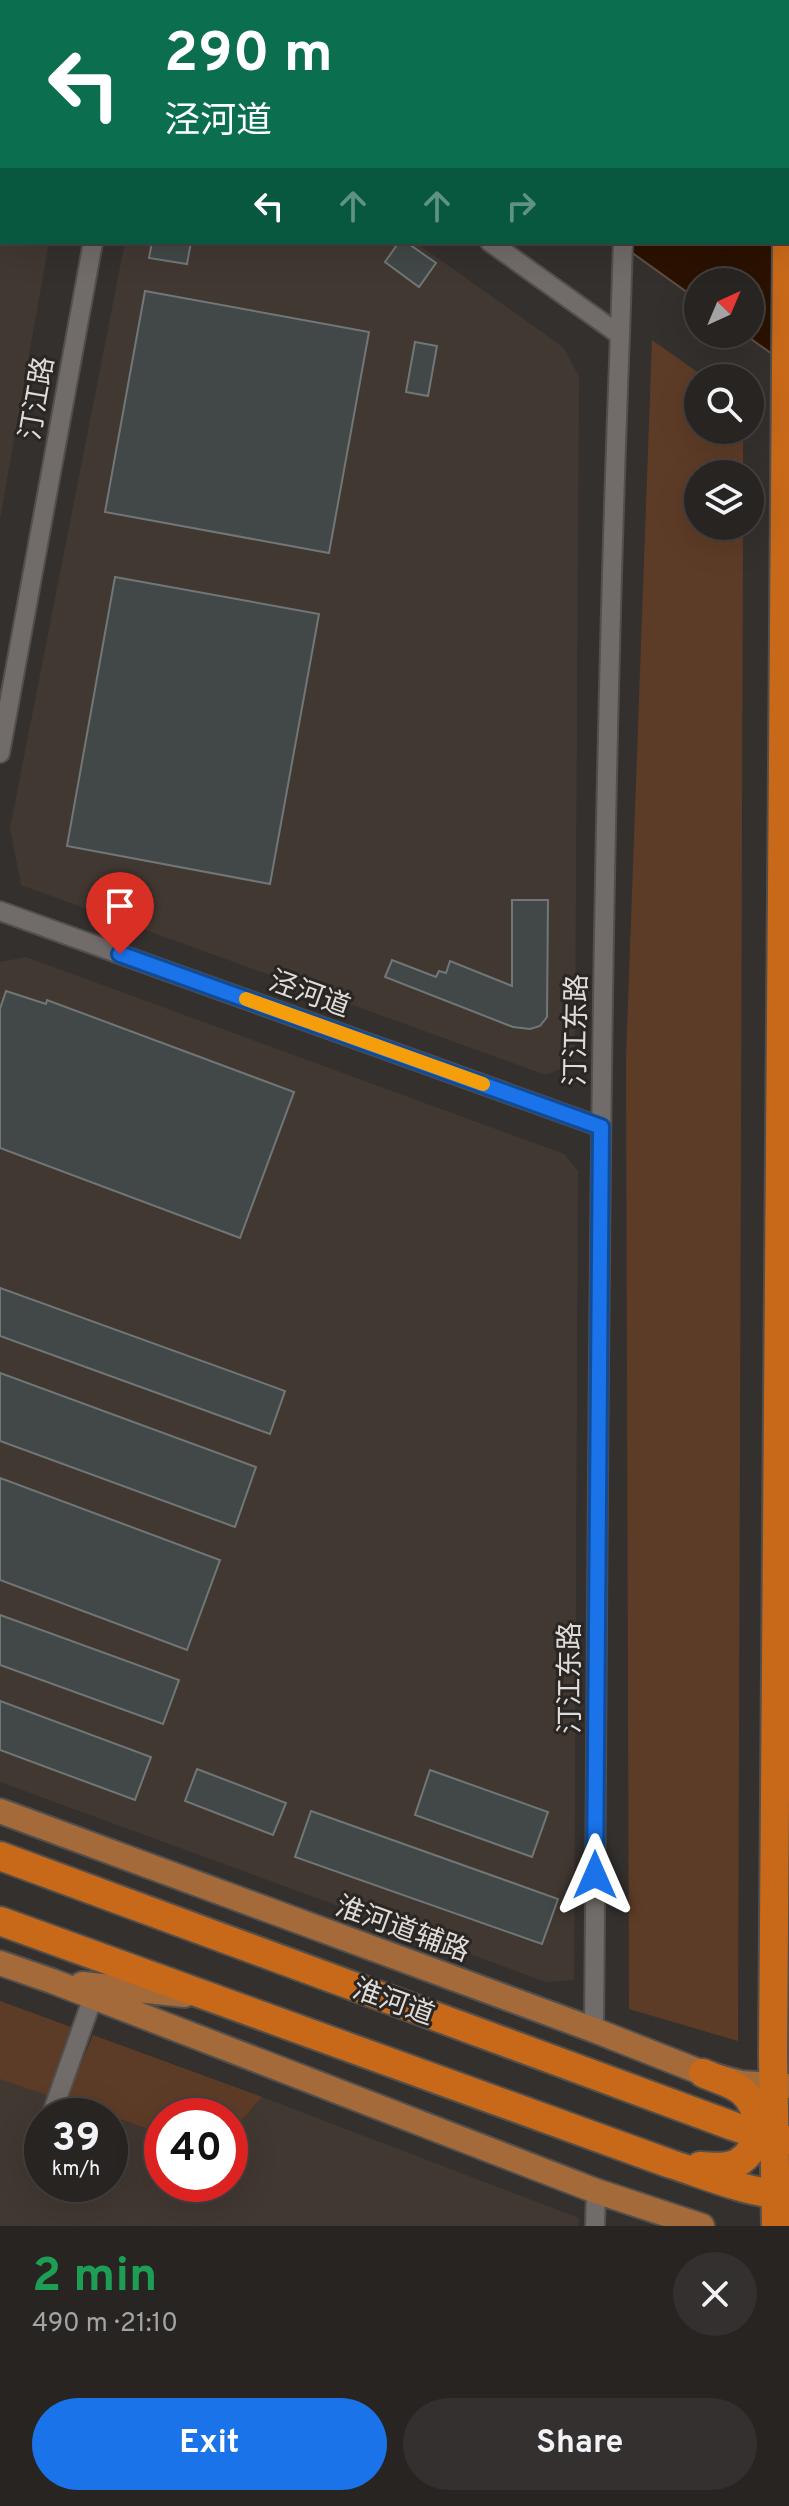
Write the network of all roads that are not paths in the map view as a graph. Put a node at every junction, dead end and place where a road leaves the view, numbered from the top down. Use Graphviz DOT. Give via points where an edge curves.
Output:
graph roads {
  1 [pos="93,244"];
  2 [pos="493,244"];
  3 [pos="623,244"];
  4 [pos="787,244"];
  5 [pos="620,335"];
  6 [pos="788,397"];
  7 [pos="0,753"];
  8 [pos="0,911"];
  9 [pos="601,1127"];
  10 [pos="0,1811"];
  11 [pos="0,1856"];
  12 [pos="0,1921"];
  13 [pos="0,1963"];
  14 [pos="52,1981"];
  15 [pos="93,1997"];
  16 [pos="203,1997"];
  17 [pos="594,2030"];
  18 [pos="703,2073"];
  19 [pos="782,2086"];
  20 [pos="57,2098"];
  21 [pos="774,2138"];
  22 [pos="671,2164"];
  23 [pos="596,2191"];
  24 [pos="782,2195"];
  25 [pos="595,2226"];
  26 [pos="702,2226"];
  27 [pos="776,2226"];
  1 -- 7 [label="street, 汀江路"];
  2 -- 5 [label="street"];
  3 -- 5 [label="street, 汀江东路"];
  4 -- 6 [label="highway"];
  5 -- 9 [label="street, 汀江东路"];
  6 -- 19 [label="highway" via="773,2039"];
  8 -- 9 [label="street, 泾河道"];
  9 -- 17 [label="street, 汀江东路"];
  10 -- 17 [label="main road, 淮河道辅路"];
  11 -- 21 [label="highway, 淮河道"];
  12 -- 16 [label="highway"];
  13 -- 14 [label="main road"];
  14 -- 15 [label="main road"];
  14 -- 16 [label="main road"];
  15 -- 20 [label="street"];
  15 -- 23 [label="main road"];
  16 -- 22 [label="highway"];
  17 -- 18 [label="main road, 淮河道辅路"];
  18 -- 19 [label="main road, 淮河道辅路"];
  18 -- 21 [label="highway" via="745,2094"];
  19 -- 21 [label="highway"];
  21 -- 22 [label="highway" via="733,2164"];
  21 -- 24 [label="highway"];
  22 -- 24 [label="highway"];
  23 -- 25 [label="street"];
  23 -- 26 [label="main road"];
  24 -- 27 [label="highway"];
}
